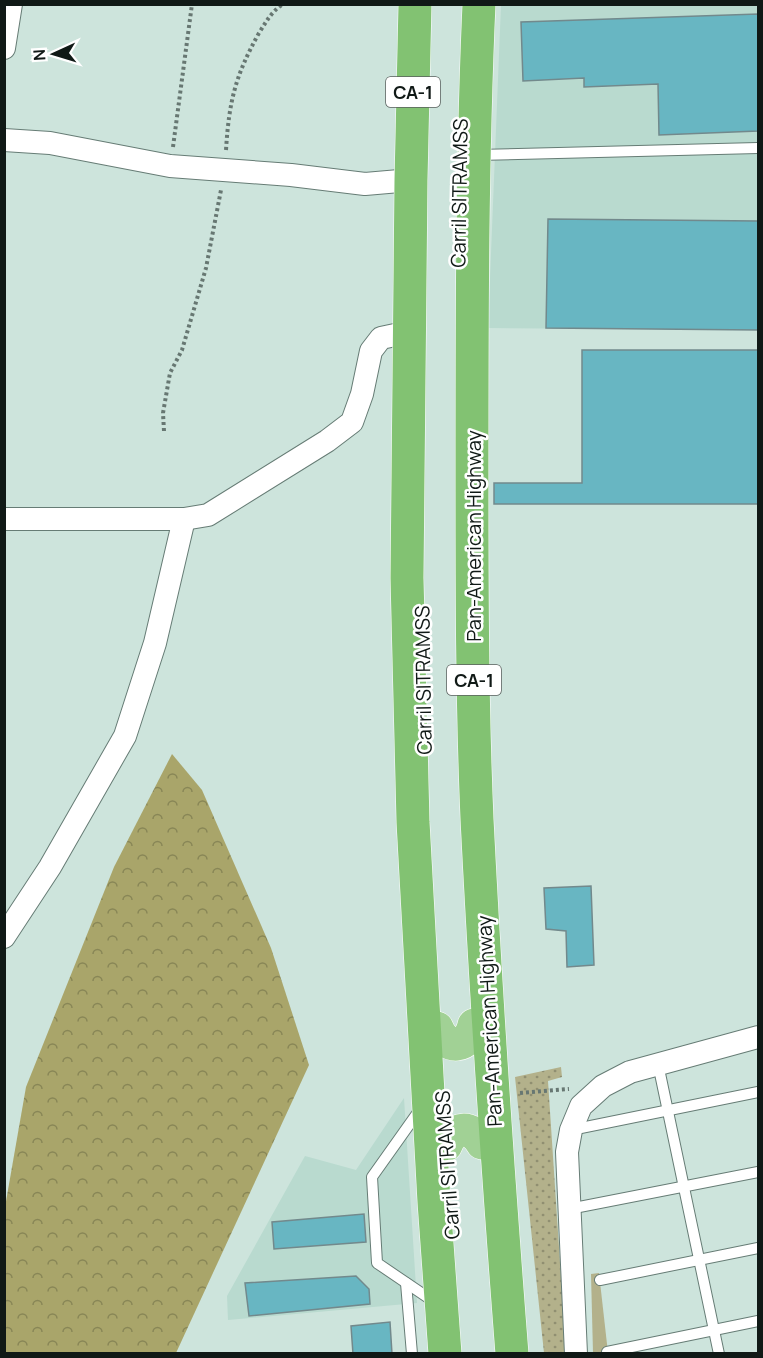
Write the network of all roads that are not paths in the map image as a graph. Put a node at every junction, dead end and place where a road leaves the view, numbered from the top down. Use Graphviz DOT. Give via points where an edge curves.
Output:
graph roads {
  1 [pos="11,4"];
  2 [pos="415,4"];
  3 [pos="426,4"];
  4 [pos="466,4"];
  5 [pos="479,4"];
  6 [pos="4,48"];
  7 [pos="4,140"];
  8 [pos="759,148"];
  9 [pos="474,155"];
  10 [pos="411,180"];
  11 [pos="409,332"];
  12 [pos="4,519"];
  13 [pos="184,519"];
  14 [pos="4,937"];
  15 [pos="474,1025"];
  16 [pos="437,1028"];
  17 [pos="759,1037"];
  18 [pos="658,1064"];
  19 [pos="759,1092"];
  20 [pos="428,1098"];
  21 [pos="668,1110"];
  22 [pos="571,1130"];
  23 [pos="482,1143"];
  24 [pos="446,1145"];
  25 [pos="759,1172"];
  26 [pos="684,1186"];
  27 [pos="569,1209"];
  28 [pos="759,1248"];
  29 [pos="699,1260"];
  30 [pos="600,1280"];
  31 [pos="406,1282"];
  32 [pos="441,1307"];
  33 [pos="759,1321"];
  34 [pos="714,1330"];
  35 [pos="607,1352"];
  36 [pos="412,1353"];
  37 [pos="445,1353"];
  38 [pos="460,1353"];
  39 [pos="496,1353"];
  40 [pos="512,1353"];
  41 [pos="576,1353"];
  42 [pos="719,1353"];
  1 -- 6 [label="street"];
  2 -- 10 [label="highway, CA-1"];
  3 -- 16 [label="main road, Carril SITRAMSS" via="421,164 420,554"];
  4 -- 15 [label="main road, Carril SITRAMSS" via="460,114 456,426 458,630"];
  5 -- 9 [label="highway, Pan-American Highway / CA-1"];
  7 -- 10 [label="street" via="50,143 170,166 365,184"];
  8 -- 9 [label="lane"];
  9 -- 40 [label="highway, Pan-American Highway / CA-1" via="472,612 477,816"];
  10 -- 11 [label="highway, CA-1"];
  11 -- 13 [label="street" via="381,338 371,351 352,422 208,515"];
  11 -- 20 [label="highway, CA-1" via="407,566 413,822"];
  12 -- 13 [label="street"];
  13 -- 14 [label="street" via="155,643 125,735 50,867"];
  15 -- 16 [label="main road" via="472,1034 458,1044 441,1037"];
  15 -- 23 [label="main road, Carril SITRAMSS"];
  16 -- 24 [label="main road, Carril SITRAMSS"];
  17 -- 18 [label="street"];
  18 -- 21 [label="lane"];
  18 -- 22 [label="street" via="603,1086 581,1106"];
  19 -- 21 [label="lane"];
  20 -- 31 [label="lane" via="372,1177 377,1263"];
  20 -- 32 [label="highway, CA-1"];
  21 -- 22 [label="lane"];
  21 -- 26 [label="lane"];
  22 -- 27 [label="street" via="567,1152"];
  23 -- 24 [label="main road" via="478,1136 463,1129 449,1137"];
  23 -- 39 [label="main road, Carril SITRAMSS"];
  24 -- 38 [label="main road, Carril SITRAMSS"];
  25 -- 26 [label="lane"];
  26 -- 27 [label="lane"];
  26 -- 29 [label="lane"];
  27 -- 41 [label="street"];
  28 -- 29 [label="lane"];
  29 -- 30 [label="lane"];
  29 -- 34 [label="lane"];
  31 -- 32 [label="lane"];
  31 -- 36 [label="lane"];
  32 -- 37 [label="highway, CA-1"];
  33 -- 34 [label="lane"];
  34 -- 35 [label="lane"];
  34 -- 42 [label="lane"];
}
